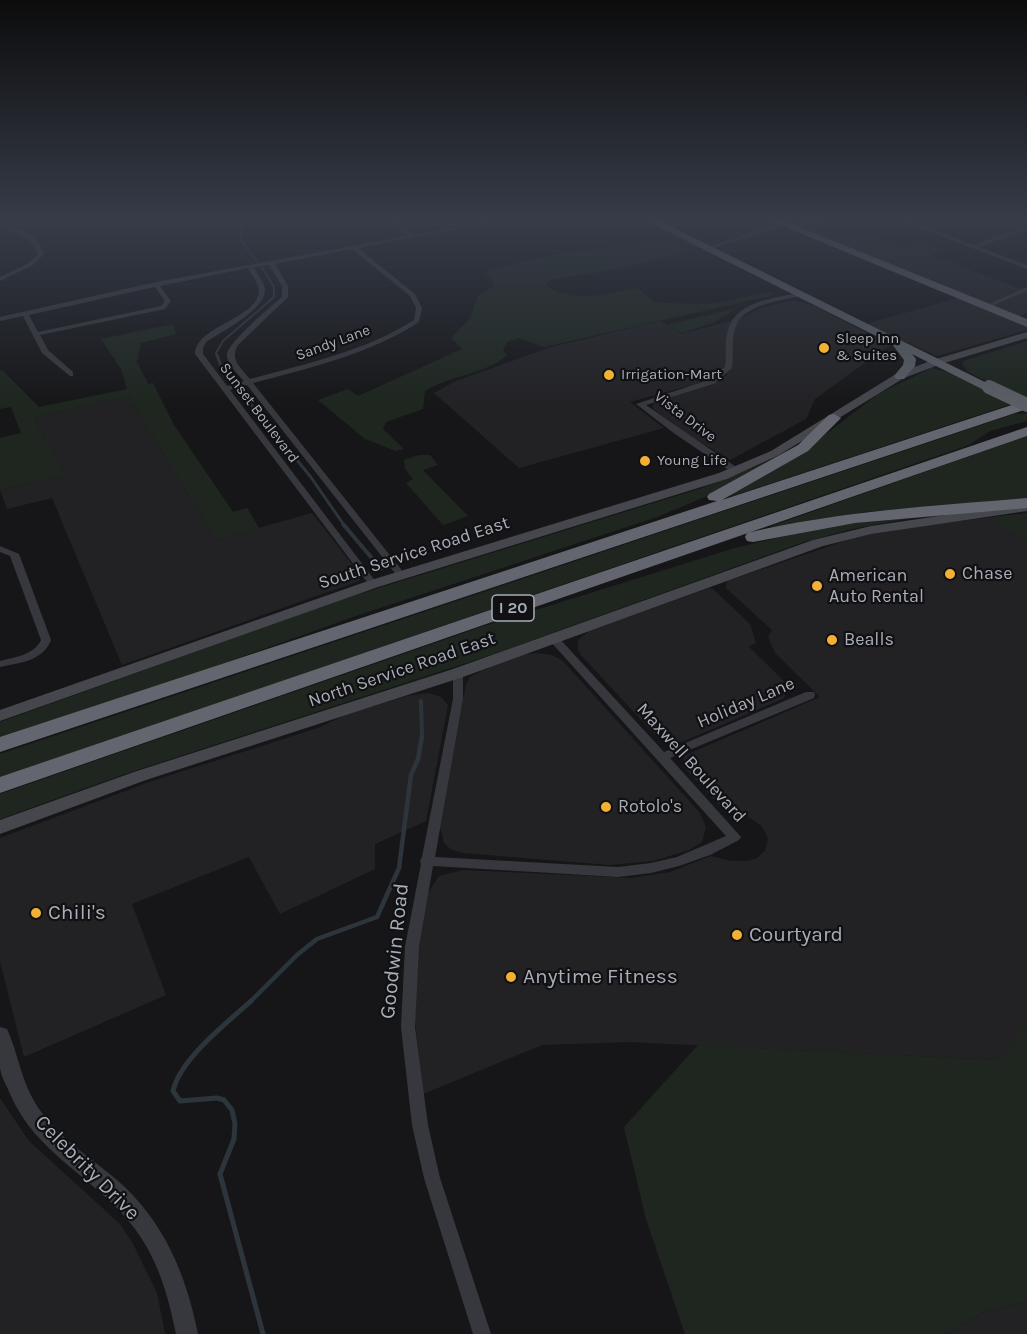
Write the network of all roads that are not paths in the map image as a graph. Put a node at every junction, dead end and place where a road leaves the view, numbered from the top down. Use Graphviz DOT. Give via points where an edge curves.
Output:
graph roads {
  1 [pos="165,282"];
  2 [pos="259,282"];
  3 [pos="283,282"];
  4 [pos="397,282"];
  5 [pos="773,282"];
  6 [pos="924,282"];
  7 [pos="156,284"];
  8 [pos="1027,289"];
  9 [pos="799,295"];
  10 [pos="985,307"];
  11 [pos="25,314"];
  12 [pos="0,319"];
  13 [pos="1027,323"];
  14 [pos="36,334"];
  15 [pos="1027,335"];
  16 [pos="892,341"];
  17 [pos="937,362"];
  18 [pos="70,374"];
  19 [pos="900,376"];
  20 [pos="249,383"];
  21 [pos="224,389"];
  22 [pos="1027,405"];
  23 [pos="834,418"];
  24 [pos="1027,431"];
  25 [pos="736,471"];
  26 [pos="1027,503"];
  27 [pos="1027,507"];
  28 [pos="0,549"];
  29 [pos="590,549"];
  30 [pos="401,574"];
  31 [pos="372,584"];
  32 [pos="574,587"];
  33 [pos="554,639"];
  34 [pos="0,664"];
  35 [pos="458,673"];
  36 [pos="810,695"];
  37 [pos="0,716"];
  38 [pos="0,745"];
  39 [pos="662,757"];
  40 [pos="0,785"];
  41 [pos="3,827"];
  42 [pos="426,861"];
  43 [pos="0,1035"];
  44 [pos="187,1334"];
  45 [pos="482,1334"];
  1 -- 7 [label="street"];
  2 -- 21 [label="street, Sunset Boulevard" via="261,298 207,339 198,351"];
  3 -- 20 [label="street, Sunset Boulevard" via="285,297 230,352 233,363"];
  4 -- 20 [label="street, Sandy Lane" via="413,295 419,308 417,321 345,355"];
  5 -- 9 [label="highway"];
  6 -- 10 [label="highway"];
  7 -- 11 [label="street"];
  7 -- 14 [label="street" via="168,301 164,308"];
  8 -- 10 [label="street"];
  9 -- 16 [label="highway"];
  9 -- 25 [label="street, Vista Drive" via="762,304 738,318 730,330 728,368 711,382 640,404"];
  10 -- 13 [label="highway"];
  11 -- 12 [label="street"];
  11 -- 14 [label="street"];
  14 -- 18 [label="street" via="45,351"];
  15 -- 17 [label="main road, South Service Road East"];
  16 -- 17 [label="highway"];
  16 -- 19 [label="highway" via="910,359"];
  17 -- 19 [label="main road, South Service Road East"];
  17 -- 22 [label="highway, bridge"];
  19 -- 23 [label="main road, South Service Road East"];
  20 -- 21 [label="street, Sandy Lane"];
  20 -- 30 [label="street, Sunset Boulevard"];
  21 -- 31 [label="street, Sunset Boulevard"];
  22 -- 29 [label="highway, I 20"];
  23 -- 25 [label="main road, South Service Road East"];
  23 -- 29 [label="highway" via="803,448 745,482"];
  24 -- 32 [label="highway, I 20"];
  25 -- 30 [label="main road, South Service Road East"];
  26 -- 32 [label="highway" via="892,513 782,530"];
  27 -- 33 [label="main road, North Service Road East" via="871,530 818,543"];
  28 -- 34 [label="street" via="14,554 46,640 38,652"];
  29 -- 38 [label="highway, I 20"];
  30 -- 31 [label="main road, South Service Road East"];
  31 -- 37 [label="main road, South Service Road East"];
  32 -- 40 [label="highway, I 20"];
  33 -- 35 [label="main road, North Service Road East"];
  33 -- 39 [label="street, Maxwell Boulevard"];
  35 -- 41 [label="main road, North Service Road East" via="140,776"];
  35 -- 42 [label="street, Goodwin Road" via="458,699"];
  36 -- 39 [label="street, Holiday Lane"];
  39 -- 42 [label="street, Maxwell Boulevard" via="735,837 677,864 648,870 618,872"];
  42 -- 45 [label="street, Goodwin Road" via="410,976 410,1054 432,1178"];
  43 -- 44 [label="street, Celebrity Drive" via="10,1072 34,1118 53,1140 123,1199 155,1241 177,1291"];
}
